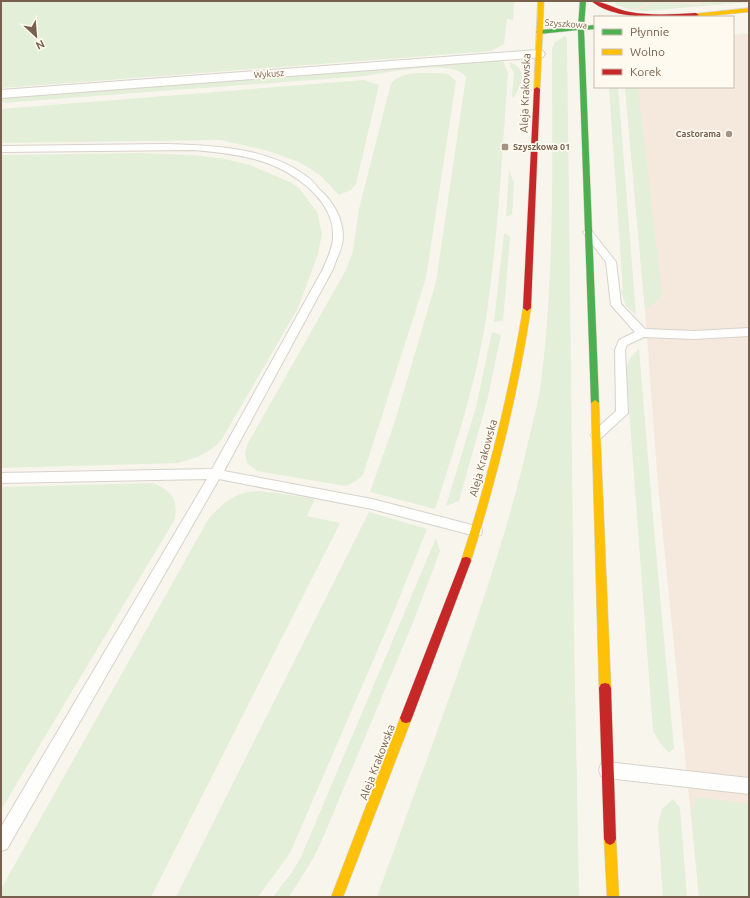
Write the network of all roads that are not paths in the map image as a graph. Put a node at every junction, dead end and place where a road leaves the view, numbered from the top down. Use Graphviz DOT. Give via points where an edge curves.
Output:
graph roads {
  1 [pos="541,1"];
  2 [pos="583,1"];
  3 [pos="594,1"];
  4 [pos="749,10"];
  5 [pos="696,16"];
  6 [pos="594,27"];
  7 [pos="581,31"];
  8 [pos="539,32"];
  9 [pos="594,36"];
  10 [pos="538,54"];
  11 [pos="1,94"];
  12 [pos="1,149"];
  13 [pos="588,232"];
  14 [pos="749,332"];
  15 [pos="642,333"];
  16 [pos="597,436"];
  17 [pos="216,474"];
  18 [pos="1,478"];
  19 [pos="476,531"];
  20 [pos="607,770"];
  21 [pos="749,786"];
  22 [pos="1,843"];
  23 [pos="336,897"];
  24 [pos="613,897"];
  1 -- 8 [label="main road, Aleja Krakowska"];
  2 -- 7 [label="main road"];
  3 -- 5 [label="main road" via="613,10 639,16"];
  4 -- 5 [label="main road"];
  6 -- 7 [label="main road, Szyszkowa"];
  7 -- 8 [label="main road, Szyszkowa"];
  7 -- 9 [label="main road, Szyszkowa"];
  7 -- 13 [label="main road"];
  8 -- 10 [label="main road, Aleja Krakowska"];
  10 -- 11 [label="street, Wykusz"];
  10 -- 19 [label="main road, Aleja Krakowska" via="528,300 520,358 502,437"];
  12 -- 17 [label="lane" via="183,147 226,150 262,158 290,168 318,190 330,206 336,221 338,239 328,269"];
  13 -- 15 [label="lane" via="611,262 616,305"];
  13 -- 16 [label="main road"];
  14 -- 15 [label="lane" via="701,335"];
  15 -- 16 [label="lane" via="623,343 620,350 622,413"];
  16 -- 20 [label="main road"];
  17 -- 18 [label="lane"];
  17 -- 19 [label="lane" via="372,504"];
  17 -- 22 [label="lane"];
  19 -- 23 [label="main road, Aleja Krakowska" via="460,579"];
  20 -- 21 [label="lane"];
  20 -- 24 [label="main road"];
}
